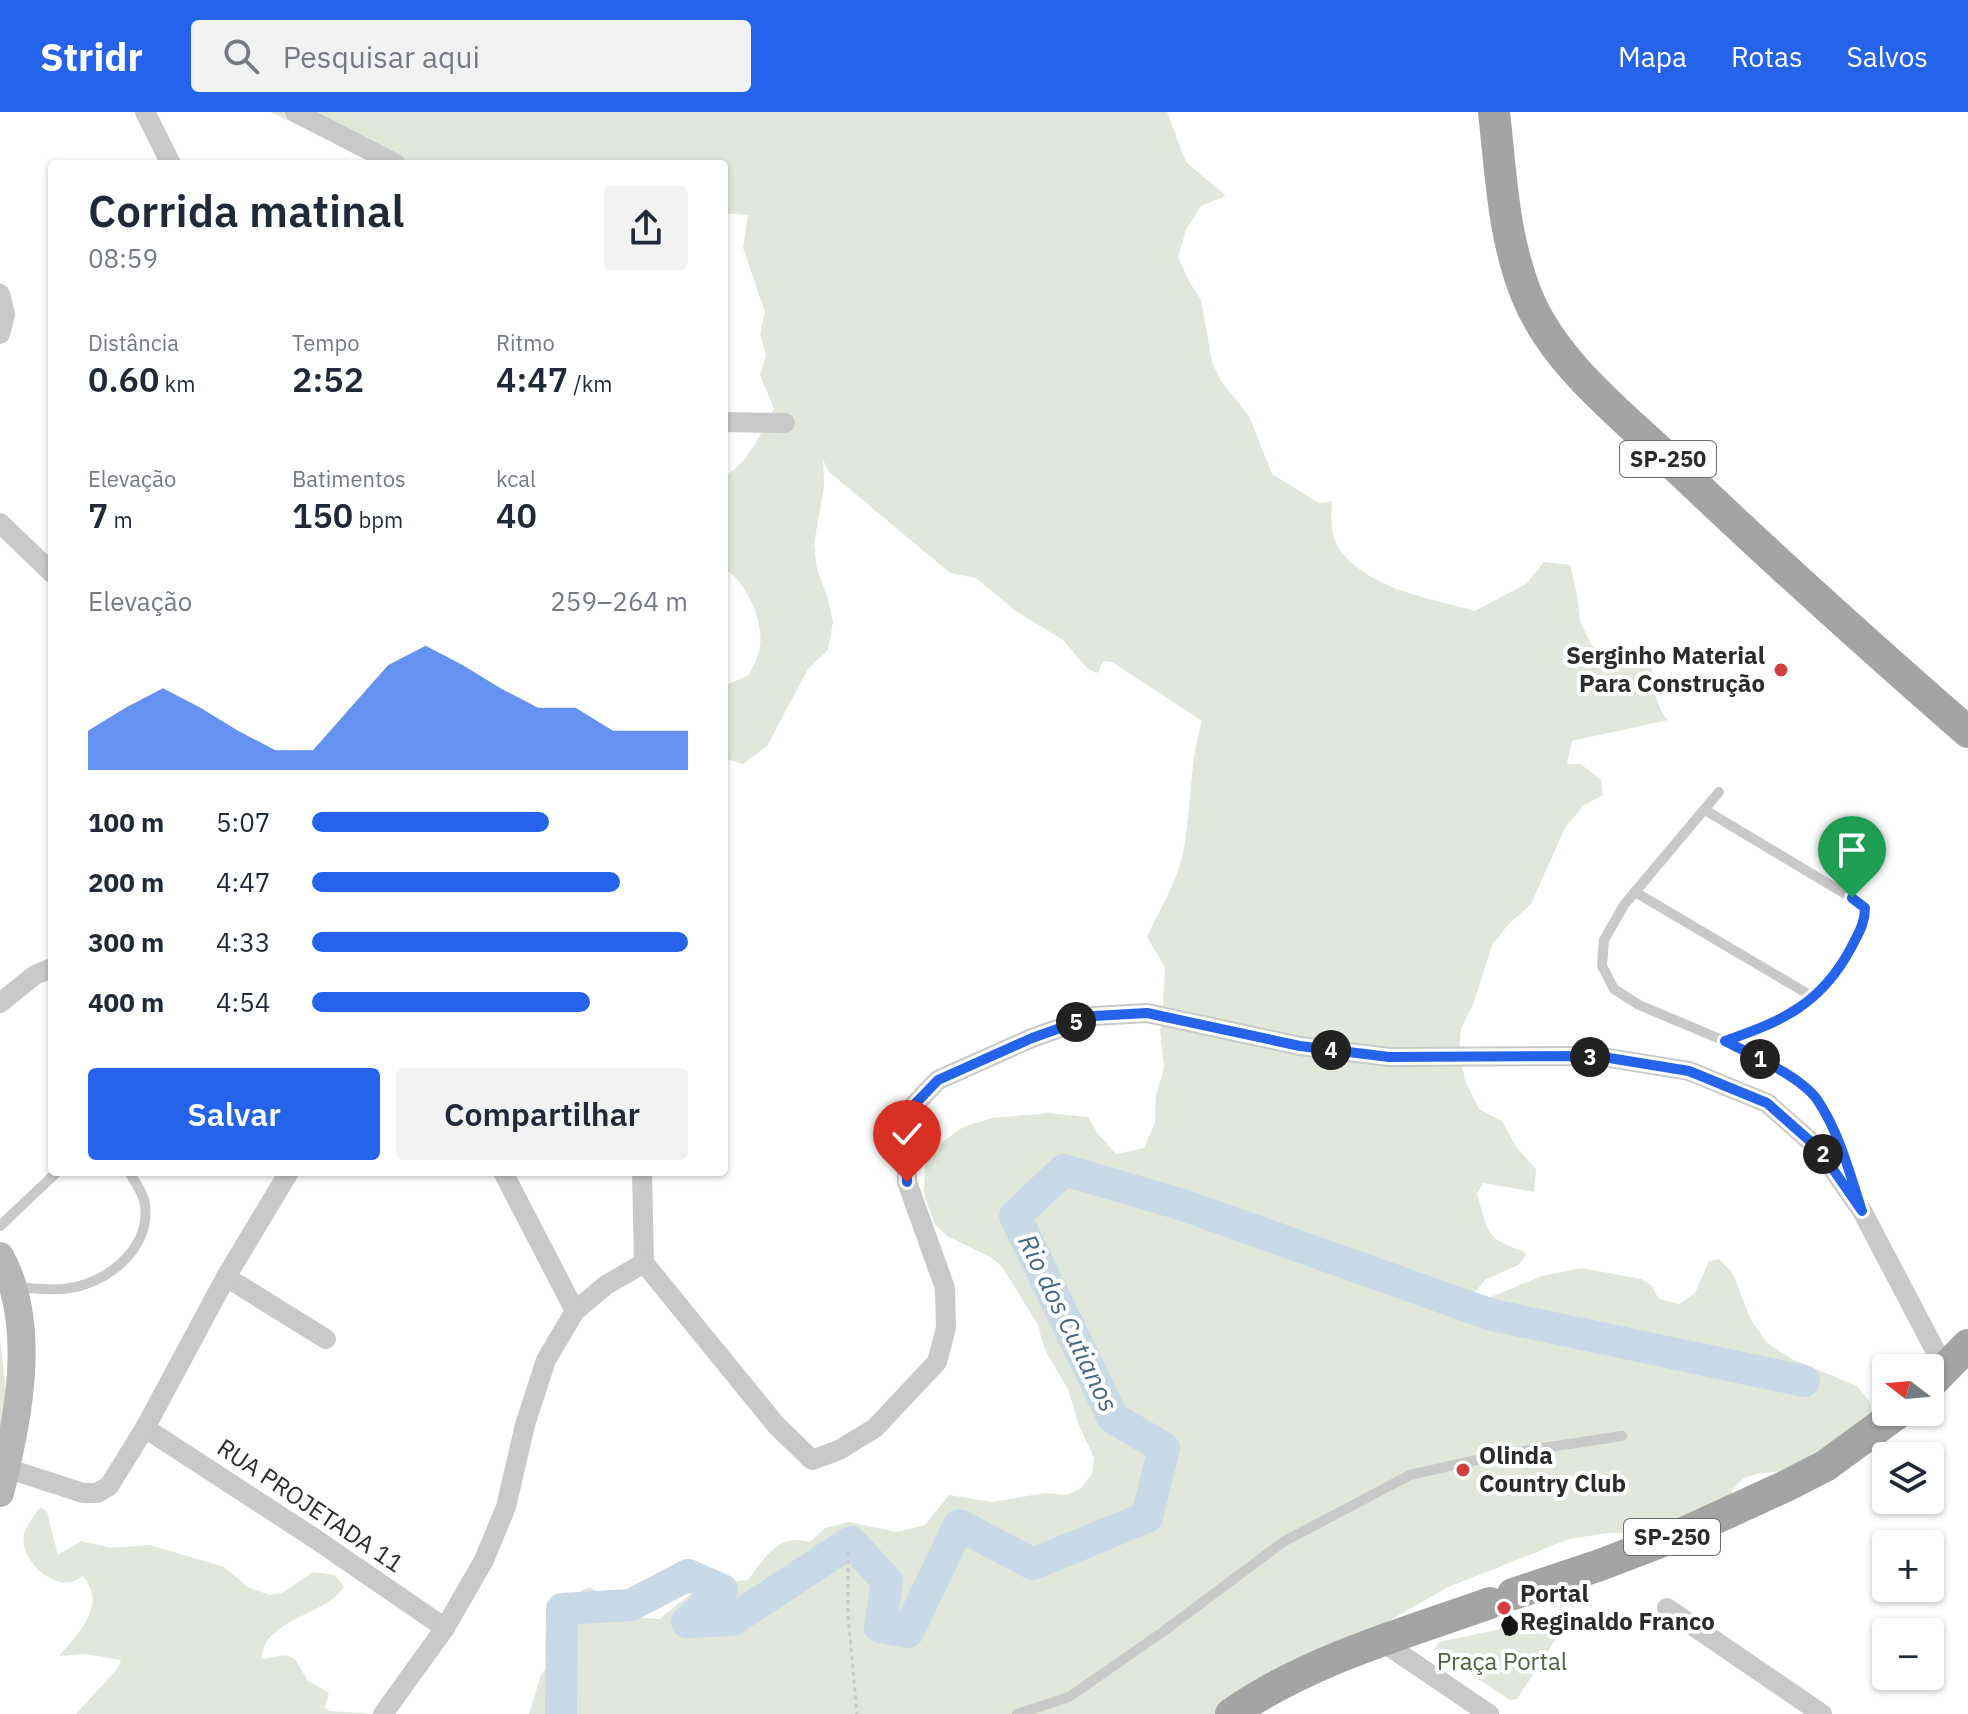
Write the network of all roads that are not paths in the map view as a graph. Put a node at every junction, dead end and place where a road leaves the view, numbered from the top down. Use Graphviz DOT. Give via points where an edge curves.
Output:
graph roads {
  1 [pos="145,112"];
  2 [pos="295,112"];
  3 [pos="1494,112"];
  4 [pos="169,160"];
  5 [pos="388,160"];
  6 [pos="0,294"];
  7 [pos="0,334"];
  8 [pos="728,422"];
  9 [pos="785,423"];
  10 [pos="4,533"];
  11 [pos="48,570"];
  12 [pos="1968,732"];
  13 [pos="1719,792"];
  14 [pos="1705,810"];
  15 [pos="1635,892"];
  16 [pos="48,970"];
  17 [pos="1813,997"];
  18 [pos="0,1003"];
  19 [pos="1725,1041"];
  20 [pos="53,1176"];
  21 [pos="131,1176"];
  22 [pos="287,1176"];
  23 [pos="505,1176"];
  24 [pos="642,1176"];
  25 [pos="1862,1211"];
  26 [pos="0,1226"];
  27 [pos="0,1256"];
  28 [pos="644,1263"];
  29 [pos="226,1277"];
  30 [pos="13,1287"];
  31 [pos="575,1311"];
  32 [pos="326,1339"];
  33 [pos="1968,1345"];
  34 [pos="1928,1354"];
  35 [pos="1944,1370"];
  36 [pos="1880,1426"];
  37 [pos="145,1428"];
  38 [pos="1622,1436"];
  39 [pos="3,1480"];
  40 [pos="1667,1608"];
  41 [pos="445,1628"];
  42 [pos="1381,1641"];
  43 [pos="1793,1706"];
  44 [pos="383,1714"];
  45 [pos="1017,1714"];
  46 [pos="1231,1714"];
  47 [pos="1489,1714"];
  48 [pos="1822,1714"];
  1 -- 4 [label="street"];
  2 -- 5 [label="street"];
  3 -- 12 [label="main road, SP-250" via="1508,242 1528,298 1551,340 1585,380 1750,538"];
  6 -- 7 [label="street" via="5,314"];
  8 -- 9 [label="street"];
  10 -- 11 [label="street"];
  13 -- 14 [label="lane"];
  14 -- 15 [label="lane"];
  14 -- 17 [label="lane" via="1865,908 1865,921 1837,974"];
  15 -- 17 [label="lane"];
  15 -- 19 [label="lane" via="1604,940 1602,966 1614,989"];
  16 -- 18 [label="street"];
  17 -- 19 [label="lane" via="1766,1026"];
  19 -- 25 [label="lane" via="1780,1070 1817,1099 1838,1140"];
  20 -- 26 [label="lane"];
  21 -- 30 [label="lane" via="145,1202 146,1222 116,1271 65,1289"];
  22 -- 29 [label="street"];
  23 -- 31 [label="street"];
  24 -- 28 [label="street"];
  25 -- 28 [label="street" via="1819,1149 1767,1103 1689,1071 1597,1056 1389,1057 1300,1046 1147,1013 1094,1016 1032,1038 938,1080 915,1104 906,1136 907,1182 945,1288 946,1328 937,1362 875,1428 839,1450 812,1460 776,1425"];
  25 -- 34 [label="street"];
  27 -- 30 [label="main road"];
  28 -- 31 [label="street"];
  29 -- 32 [label="street"];
  29 -- 37 [label="street"];
  30 -- 39 [label="main road" via="21,1389"];
  31 -- 41 [label="street" via="546,1360 506,1507 484,1560"];
  33 -- 35 [label="main road"];
  36 -- 42 [label="main road, SP-250" via="1825,1466 1681,1534"];
  37 -- 39 [label="street" via="109,1486 97,1493"];
  37 -- 41 [label="street, RUA PROJETADA 11"];
  38 -- 45 [label="lane" via="1410,1475 1283,1542 1069,1697"];
  40 -- 43 [label="street"];
  41 -- 44 [label="street"];
  42 -- 46 [label="main road, SP-250" via="1284,1683"];
  42 -- 47 [label="street"];
  43 -- 48 [label="street"];
}
